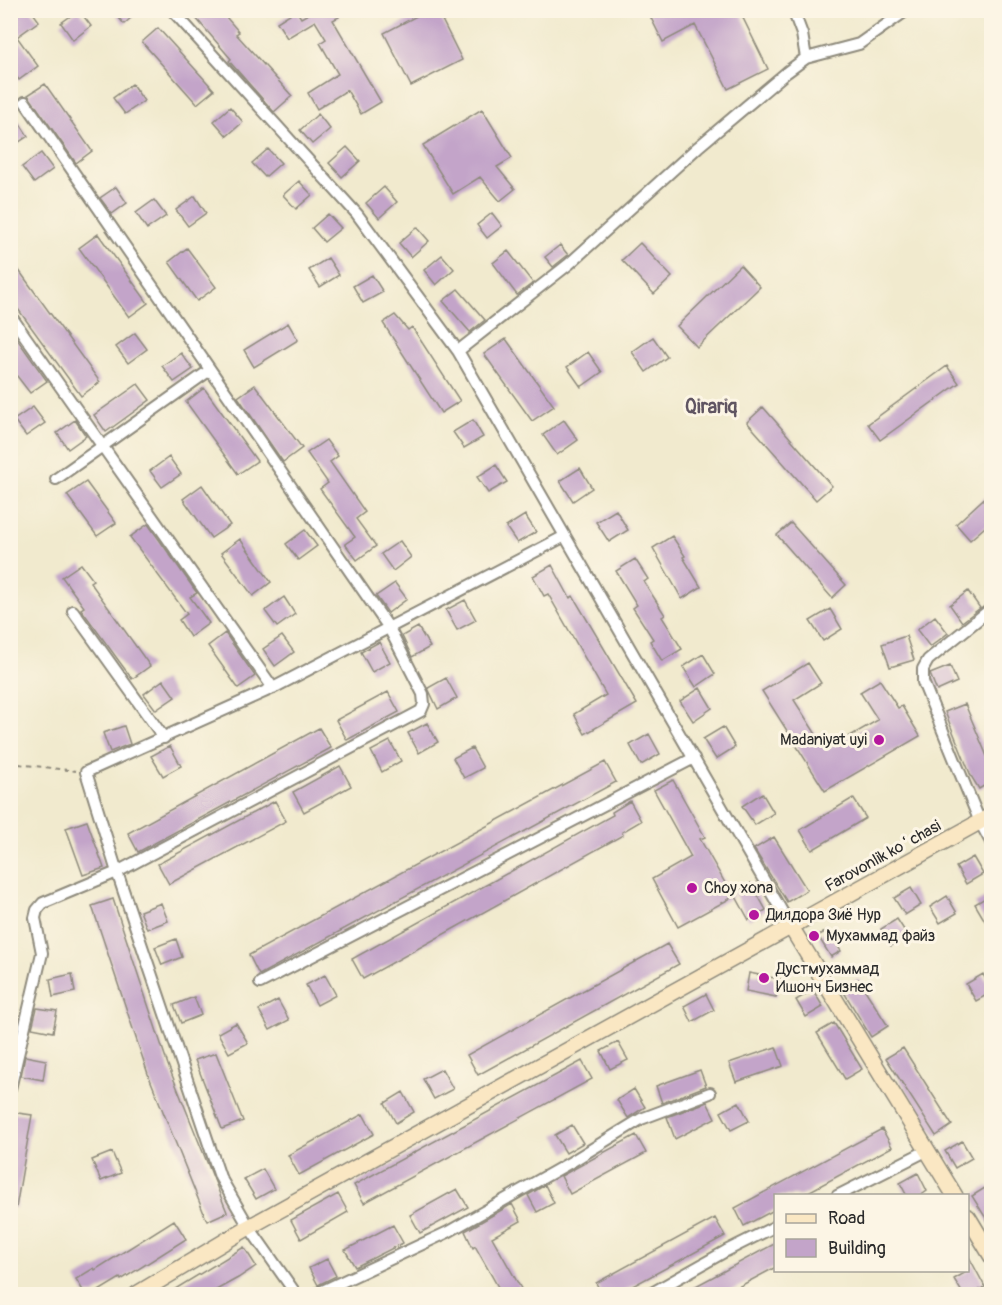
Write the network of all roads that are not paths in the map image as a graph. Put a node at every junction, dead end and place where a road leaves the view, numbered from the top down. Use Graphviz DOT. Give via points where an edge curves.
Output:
graph roads {
  1 [pos="172,10"];
  2 [pos="793,10"];
  3 [pos="907,10"];
  4 [pos="806,58"];
  5 [pos="25,102"];
  6 [pos="10,315"];
  7 [pos="458,351"];
  8 [pos="210,370"];
  9 [pos="102,445"];
  10 [pos="56,479"];
  11 [pos="565,536"];
  12 [pos="992,608"];
  13 [pos="73,611"];
  14 [pos="389,628"];
  15 [pos="273,688"];
  16 [pos="164,738"];
  17 [pos="694,758"];
  18 [pos="986,819"];
  19 [pos="992,844"];
  20 [pos="117,872"];
  21 [pos="791,927"];
  22 [pos="260,983"];
  23 [pos="10,1089"];
  24 [pos="710,1093"];
  25 [pos="928,1150"];
  26 [pos="841,1194"];
  27 [pos="954,1194"];
  28 [pos="969,1218"];
  29 [pos="249,1227"];
  30 [pos="774,1227"];
  31 [pos="992,1257"];
  32 [pos="137,1294"];
  33 [pos="296,1294"];
  34 [pos="316,1294"];
  35 [pos="651,1294"];
  1 -- 7 [label="street" via="357,214"];
  2 -- 4 [label="street"];
  3 -- 4 [label="street" via="859,44"];
  4 -- 7 [label="street" via="698,147 569,264"];
  5 -- 8 [label="street"];
  6 -- 9 [label="street"];
  7 -- 11 [label="street"];
  8 -- 9 [label="street"];
  8 -- 14 [label="street"];
  9 -- 10 [label="street"];
  9 -- 15 [label="street"];
  11 -- 14 [label="street"];
  11 -- 17 [label="street"];
  12 -- 18 [label="street" via="922,669 922,682"];
  13 -- 16 [label="street"];
  14 -- 15 [label="street"];
  14 -- 20 [label="street" via="423,694 421,711"];
  15 -- 16 [label="street"];
  16 -- 20 [label="street" via="86,772"];
  17 -- 21 [label="street"];
  17 -- 22 [label="street"];
  18 -- 19 [label="street"];
  18 -- 21 [label="street, Farovonlik koʻchasi"];
  20 -- 23 [label="street" via="43,903 37,910 34,918 42,953"];
  20 -- 29 [label="street" via="220,1177"];
  21 -- 25 [label="street"];
  21 -- 29 [label="street, Farovonlik koʻchasi"];
  24 -- 34 [label="street" via="641,1119 448,1232"];
  25 -- 26 [label="street"];
  25 -- 27 [label="street"];
  28 -- 31 [label="street"];
  29 -- 32 [label="street, Farovonlik koʻchasi"];
  29 -- 33 [label="street"];
  30 -- 35 [label="street"];
}
